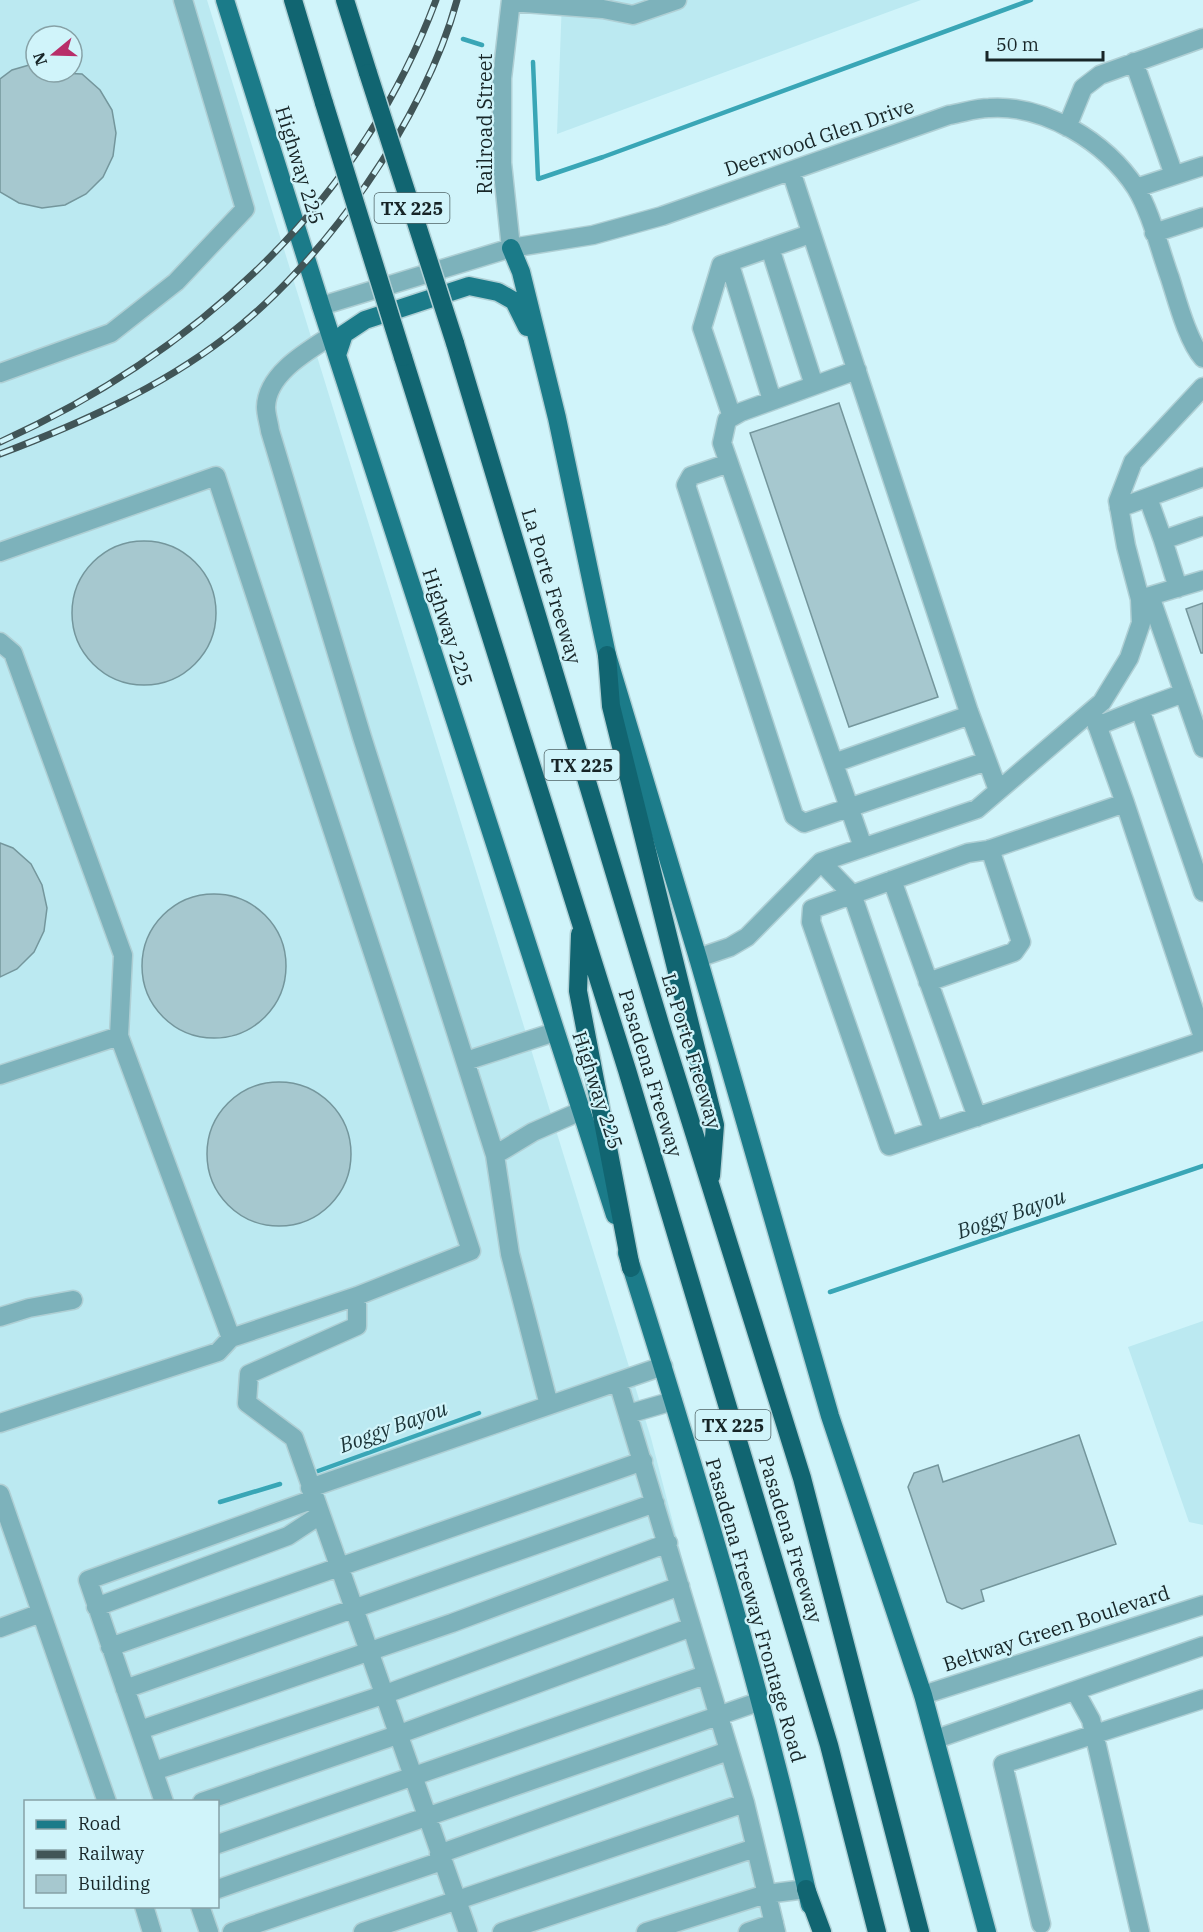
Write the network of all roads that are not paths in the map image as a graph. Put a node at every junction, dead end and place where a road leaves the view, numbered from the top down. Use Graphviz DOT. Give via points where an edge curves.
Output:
graph roads {
  1 [pos="183,0"];
  2 [pos="225,0"];
  3 [pos="293,0"];
  4 [pos="345,0"];
  5 [pos="677,0"];
  6 [pos="511,1"];
  7 [pos="590,4"];
  8 [pos="1203,38"];
  9 [pos="1134,62"];
  10 [pos="1067,127"];
  11 [pos="1203,166"];
  12 [pos="790,171"];
  13 [pos="1174,175"];
  14 [pos="1136,188"];
  15 [pos="1202,220"];
  16 [pos="1154,232"];
  17 [pos="810,234"];
  18 [pos="770,248"];
  19 [pos="511,249"];
  20 [pos="729,262"];
  21 [pos="321,306"];
  22 [pos="331,336"];
  23 [pos="337,355"];
  24 [pos="542,355"];
  25 [pos="1203,358"];
  26 [pos="857,370"];
  27 [pos="0,373"];
  28 [pos="814,385"];
  29 [pos="1203,387"];
  30 [pos="772,400"];
  31 [pos="732,417"];
  32 [pos="729,463"];
  33 [pos="1203,477"];
  34 [pos="1148,498"];
  35 [pos="1119,508"];
  36 [pos="1203,526"];
  37 [pos="1163,540"];
  38 [pos="0,552"];
  39 [pos="1203,580"];
  40 [pos="1178,588"];
  41 [pos="1145,597"];
  42 [pos="0,642"];
  43 [pos="607,655"];
  44 [pos="1184,693"];
  45 [pos="1140,709"];
  46 [pos="970,715"];
  47 [pos="1095,719"];
  48 [pos="1203,748"];
  49 [pos="987,761"];
  50 [pos="834,763"];
  51 [pos="998,790"];
  52 [pos="1125,804"];
  53 [pos="849,808"];
  54 [pos="863,847"];
  55 [pos="990,849"];
  56 [pos="821,862"];
  57 [pos="892,880"];
  58 [pos="1203,892"];
  59 [pos="852,894"];
  60 [pos="580,920"];
  61 [pos="698,958"];
  62 [pos="928,982"];
  63 [pos="555,1032"];
  64 [pos="119,1036"];
  65 [pos="1203,1039"];
  66 [pos="466,1061"];
  67 [pos="0,1075"];
  68 [pos="581,1111"];
  69 [pos="977,1117"];
  70 [pos="934,1131"];
  71 [pos="495,1155"];
  72 [pos="710,1187"];
  73 [pos="632,1268"];
  74 [pos="357,1296"];
  75 [pos="73,1300"];
  76 [pos="0,1317"];
  77 [pos="231,1338"];
  78 [pos="663,1366"];
  79 [pos="618,1382"];
  80 [pos="673,1401"];
  81 [pos="549,1405"];
  82 [pos="628,1414"];
  83 [pos="0,1423"];
  84 [pos="643,1461"];
  85 [pos="0,1494"];
  86 [pos="315,1501"];
  87 [pos="655,1503"];
  88 [pos="5,1525"];
  89 [pos="668,1543"];
  90 [pos="339,1569"];
  91 [pos="680,1587"];
  92 [pos="1203,1605"];
  93 [pos="96,1607"];
  94 [pos="353,1611"];
  95 [pos="41,1613"];
  96 [pos="692,1627"];
  97 [pos="0,1628"];
  98 [pos="1203,1646"];
  99 [pos="110,1647"];
  100 [pos="367,1652"];
  101 [pos="705,1675"];
  102 [pos="125,1689"];
  103 [pos="1075,1690"];
  104 [pos="382,1695"];
  105 [pos="923,1695"];
  106 [pos="1203,1699"];
  107 [pos="760,1701"];
  108 [pos="717,1714"];
  109 [pos="140,1730"];
  110 [pos="1094,1734"];
  111 [pos="397,1735"];
  112 [pos="936,1739"];
  113 [pos="728,1751"];
  114 [pos="154,1771"];
  115 [pos="411,1776"];
  116 [pos="106,1800"];
  117 [pos="163,1800"];
  118 [pos="208,1800"];
  119 [pos="745,1803"];
  120 [pos="425,1816"];
  121 [pos="219,1844"];
  122 [pos="755,1848"];
  123 [pos="440,1858"];
  124 [pos="219,1889"];
  125 [pos="806,1889"];
  126 [pos="766,1894"];
  127 [pos="456,1899"];
  128 [pos="145,1908"];
  129 [pos="201,1908"];
  130 [pos="1041,1924"];
  131 [pos="775,1927"];
  132 [pos="152,1932"];
  133 [pos="209,1932"];
  134 [pos="232,1932"];
  135 [pos="363,1932"];
  136 [pos="468,1932"];
  137 [pos="502,1932"];
  138 [pos="646,1932"];
  139 [pos="748,1932"];
  140 [pos="816,1932"];
  141 [pos="822,1932"];
  142 [pos="877,1932"];
  143 [pos="920,1932"];
  144 [pos="987,1932"];
  145 [pos="1140,1932"];
  1 -- 27 [label="street" via="245,210 176,282 111,333"];
  2 -- 21 [label="main road, Highway 225"];
  3 -- 60 [label="highway, TX 225, bridge"];
  4 -- 72 [label="highway, La Porte Freeway / TX 225, bridge" via="455,343"];
  5 -- 7 [label="street" via="633,15"];
  6 -- 7 [label="street"];
  6 -- 19 [label="street, Railroad Street" via="502,78 502,163"];
  8 -- 9 [label="street"];
  9 -- 10 [label="street" via="1100,75 1083,88"];
  9 -- 13 [label="street"];
  10 -- 12 [label="street, Deerwood Glen Drive" via="1021,110 990,108 949,115"];
  10 -- 14 [label="street, Deerwood Glen Drive" via="1099,146"];
  11 -- 13 [label="street"];
  12 -- 17 [label="street"];
  12 -- 19 [label="street, Deerwood Glen Drive" via="662,216 593,235"];
  13 -- 14 [label="street"];
  14 -- 16 [label="street, Deerwood Glen Drive"];
  15 -- 16 [label="street"];
  16 -- 25 [label="street, Deerwood Glen Drive" via="1181,313"];
  17 -- 18 [label="street"];
  17 -- 26 [label="street"];
  18 -- 20 [label="street"];
  18 -- 28 [label="street"];
  19 -- 21 [label="street, Deerwood Glen Drive"];
  19 -- 24 [label="main road" via="521,272"];
  20 -- 30 [label="street"];
  20 -- 31 [label="street" via="721,265 702,328"];
  21 -- 22 [label="main road, Highway 225"];
  22 -- 23 [label="main road, Highway 225"];
  22 -- 66 [label="street" via="289,364 270,391 266,406 270,431 355,715"];
  23 -- 24 [label="main road" via="344,334 364,320 469,286 498,292 514,301"];
  23 -- 63 [label="main road, Highway 225"];
  24 -- 43 [label="main road"];
  26 -- 28 [label="street"];
  26 -- 46 [label="street"];
  28 -- 30 [label="street"];
  29 -- 35 [label="street" via="1133,462"];
  30 -- 31 [label="street"];
  31 -- 32 [label="street" via="727,420 722,443"];
  32 -- 50 [label="street"];
  32 -- 53 [label="street" via="691,476 686,486 794,816 804,823"];
  33 -- 34 [label="street"];
  34 -- 35 [label="street"];
  34 -- 37 [label="street"];
  35 -- 41 [label="street" via="1126,546"];
  36 -- 37 [label="street"];
  37 -- 40 [label="street"];
  38 -- 74 [label="street" via="216,476 471,1251"];
  39 -- 40 [label="street"];
  40 -- 41 [label="street"];
  41 -- 44 [label="street"];
  41 -- 47 [label="street" via="1129,658"];
  42 -- 64 [label="street" via="13,652 123,955"];
  43 -- 61 [label="main road"];
  43 -- 72 [label="highway" via="611,706 715,1125"];
  44 -- 45 [label="street"];
  44 -- 48 [label="street"];
  45 -- 47 [label="street"];
  45 -- 58 [label="street"];
  46 -- 49 [label="street"];
  46 -- 50 [label="street"];
  47 -- 51 [label="street"];
  47 -- 52 [label="street"];
  49 -- 51 [label="street"];
  49 -- 53 [label="street"];
  50 -- 53 [label="street"];
  51 -- 54 [label="street" via="977,809"];
  52 -- 55 [label="street"];
  52 -- 65 [label="street"];
  53 -- 54 [label="street"];
  54 -- 56 [label="street"];
  55 -- 57 [label="street"];
  55 -- 62 [label="street" via="1021,942 1014,952"];
  56 -- 59 [label="street"];
  56 -- 61 [label="street" via="747,937"];
  57 -- 59 [label="street"];
  57 -- 62 [label="street"];
  59 -- 70 [label="street"];
  59 -- 70 [label="street" via="812,909 811,922 889,1146"];
  60 -- 73 [label="highway" via="578,991"];
  60 -- 142 [label="highway, Pasadena Freeway / TX 225" via="829,1745"];
  61 -- 105 [label="main road" via="830,1416"];
  62 -- 69 [label="street"];
  63 -- 66 [label="street"];
  63 -- 68 [label="main road, Highway 225"];
  64 -- 67 [label="street"];
  64 -- 77 [label="street"];
  65 -- 69 [label="street"];
  66 -- 71 [label="street"];
  68 -- 71 [label="street" via="533,1132"];
  68 -- 73 [label="main road, Highway 225"];
  69 -- 70 [label="street"];
  71 -- 81 [label="street" via="510,1254"];
  72 -- 143 [label="highway, Pasadena Freeway / TX 225" via="802,1478"];
  73 -- 78 [label="main road, Pasadena Freeway Frontage Road"];
  74 -- 77 [label="street"];
  74 -- 86 [label="street" via="357,1326 249,1374 247,1403 294,1438"];
  75 -- 76 [label="street"];
  77 -- 83 [label="street" via="218,1352"];
  78 -- 79 [label="street"];
  78 -- 80 [label="main road, Pasadena Freeway Frontage Road"];
  79 -- 81 [label="street"];
  79 -- 82 [label="street"];
  80 -- 82 [label="street"];
  80 -- 107 [label="main road, Pasadena Freeway Frontage Road"];
  81 -- 86 [label="street"];
  82 -- 84 [label="street"];
  84 -- 87 [label="street"];
  84 -- 90 [label="street"];
  85 -- 88 [label="street"];
  86 -- 90 [label="street"];
  86 -- 93 [label="street" via="288,1536"];
  86 -- 93 [label="street" via="88,1580"];
  87 -- 89 [label="street"];
  87 -- 94 [label="street"];
  88 -- 95 [label="street"];
  89 -- 91 [label="street"];
  89 -- 100 [label="street"];
  90 -- 94 [label="street"];
  90 -- 99 [label="street"];
  91 -- 96 [label="street"];
  91 -- 104 [label="street"];
  92 -- 105 [label="street, Beltway Green Boulevard"];
  93 -- 99 [label="street"];
  94 -- 100 [label="street"];
  94 -- 102 [label="street"];
  95 -- 97 [label="street"];
  95 -- 116 [label="street"];
  96 -- 101 [label="street"];
  96 -- 111 [label="street"];
  98 -- 103 [label="street"];
  99 -- 102 [label="street"];
  100 -- 104 [label="street"];
  100 -- 109 [label="street"];
  101 -- 108 [label="street"];
  101 -- 115 [label="street"];
  102 -- 109 [label="street"];
  103 -- 110 [label="street"];
  103 -- 112 [label="street"];
  104 -- 111 [label="street"];
  104 -- 114 [label="street"];
  105 -- 112 [label="main road"];
  106 -- 110 [label="street"];
  107 -- 108 [label="street"];
  107 -- 125 [label="main road, Pasadena Freeway Frontage Road"];
  108 -- 113 [label="street"];
  108 -- 120 [label="street"];
  109 -- 114 [label="street"];
  110 -- 130 [label="street" via="1003,1764"];
  110 -- 145 [label="street"];
  111 -- 115 [label="street"];
  111 -- 118 [label="street"];
  112 -- 144 [label="main road"];
  113 -- 119 [label="street"];
  113 -- 123 [label="street"];
  114 -- 117 [label="street"];
  115 -- 120 [label="street"];
  115 -- 121 [label="street"];
  119 -- 122 [label="street"];
  119 -- 127 [label="street"];
  120 -- 123 [label="street"];
  120 -- 124 [label="street"];
  122 -- 126 [label="street"];
  122 -- 137 [label="street"];
  123 -- 127 [label="street"];
  123 -- 134 [label="street"];
  125 -- 126 [label="street"];
  125 -- 140 [label="main road, Pasadena Freeway Frontage Road"];
  125 -- 141 [label="highway"];
  126 -- 131 [label="street"];
  126 -- 138 [label="street"];
  127 -- 135 [label="street"];
  127 -- 136 [label="street"];
  128 -- 132 [label="street"];
  129 -- 133 [label="street"];
  131 -- 139 [label="street"];
}
